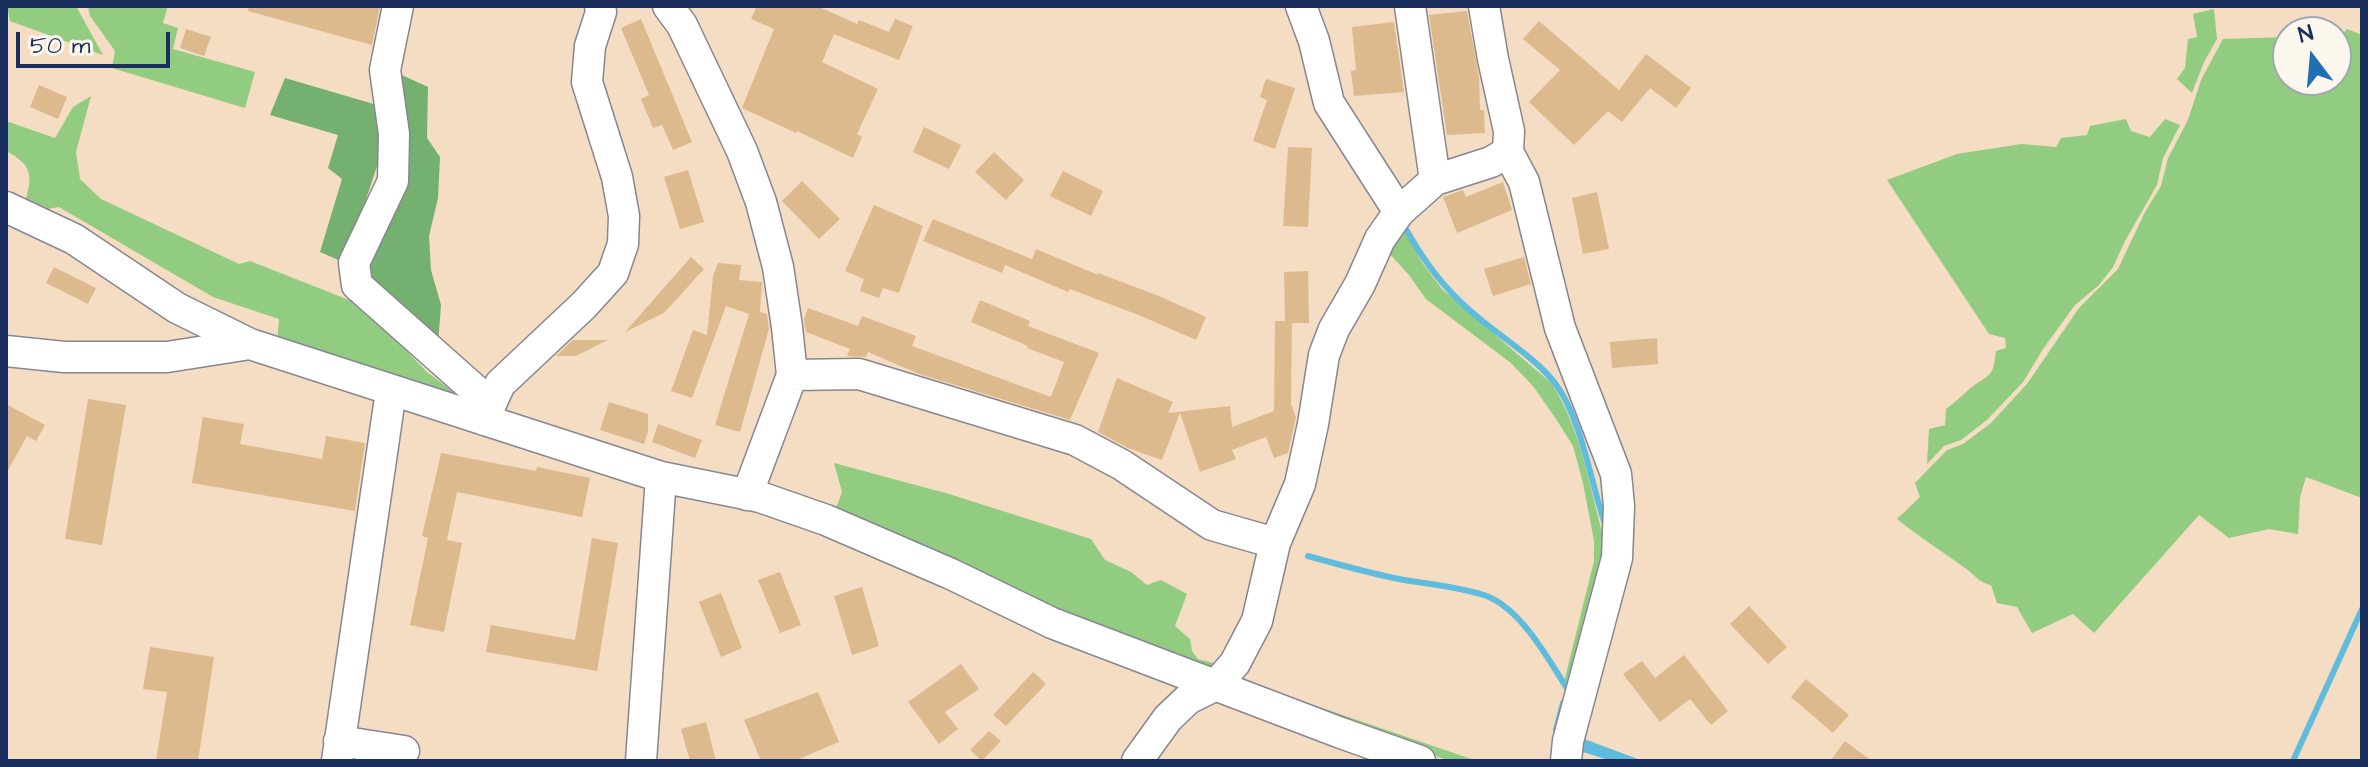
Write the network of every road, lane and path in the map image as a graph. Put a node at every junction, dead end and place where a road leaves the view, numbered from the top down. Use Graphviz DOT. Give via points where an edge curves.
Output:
graph roads {
  1 [pos="398,6"];
  2 [pos="600,6"];
  3 [pos="668,6"];
  4 [pos="1301,6"];
  5 [pos="1410,6"];
  6 [pos="1484,6"];
  7 [pos="1508,152"];
  8 [pos="1435,180"];
  9 [pos="6,207"];
  10 [pos="1399,212"];
  11 [pos="250,344"];
  12 [pos="6,351"];
  13 [pos="792,375"];
  14 [pos="391,391"];
  15 [pos="487,412"];
  16 [pos="661,477"];
  17 [pos="747,495"];
  18 [pos="1275,543"];
  19 [pos="1216,685"];
  20 [pos="338,751"];
  21 [pos="404,751"];
  22 [pos="641,761"];
  23 [pos="1137,761"];
  24 [pos="1420,761"];
  25 [pos="1566,761"];
  1 -- 15 [label="street" via="385,70 394,134 393,181 354,263 357,285"];
  2 -- 15 [label="street" via="587,82 617,177 623,244 613,273 500,384"];
  3 -- 13 [label="street" via="682,25 761,202 778,267"];
  4 -- 10 [label="street" via="1329,103"];
  5 -- 8 [label="street"];
  6 -- 7 [label="street" via="1509,131"];
  7 -- 8 [label="street"];
  7 -- 25 [label="street" via="1524,182 1560,328 1616,474 1617,558"];
  8 -- 10 [label="street"];
  9 -- 11 [label="street" via="74,239 177,308"];
  10 -- 18 [label="street" via="1380,239 1324,355 1300,484"];
  11 -- 12 [label="street" via="167,357"];
  11 -- 14 [label="street"];
  13 -- 17 [label="street"];
  13 -- 18 [label="street" via="859,374 1075,440 1212,525"];
  14 -- 15 [label="street"];
  14 -- 20 [label="street"];
  15 -- 16 [label="street"];
  16 -- 17 [label="street"];
  16 -- 22 [label="street"];
  17 -- 19 [label="street" via="826,520 1052,623"];
  18 -- 19 [label="street" via="1257,621 1235,663"];
  19 -- 23 [label="street" via="1188,699 1168,718"];
  19 -- 24 [label="street"];
  20 -- 21 [label="street"];
}
